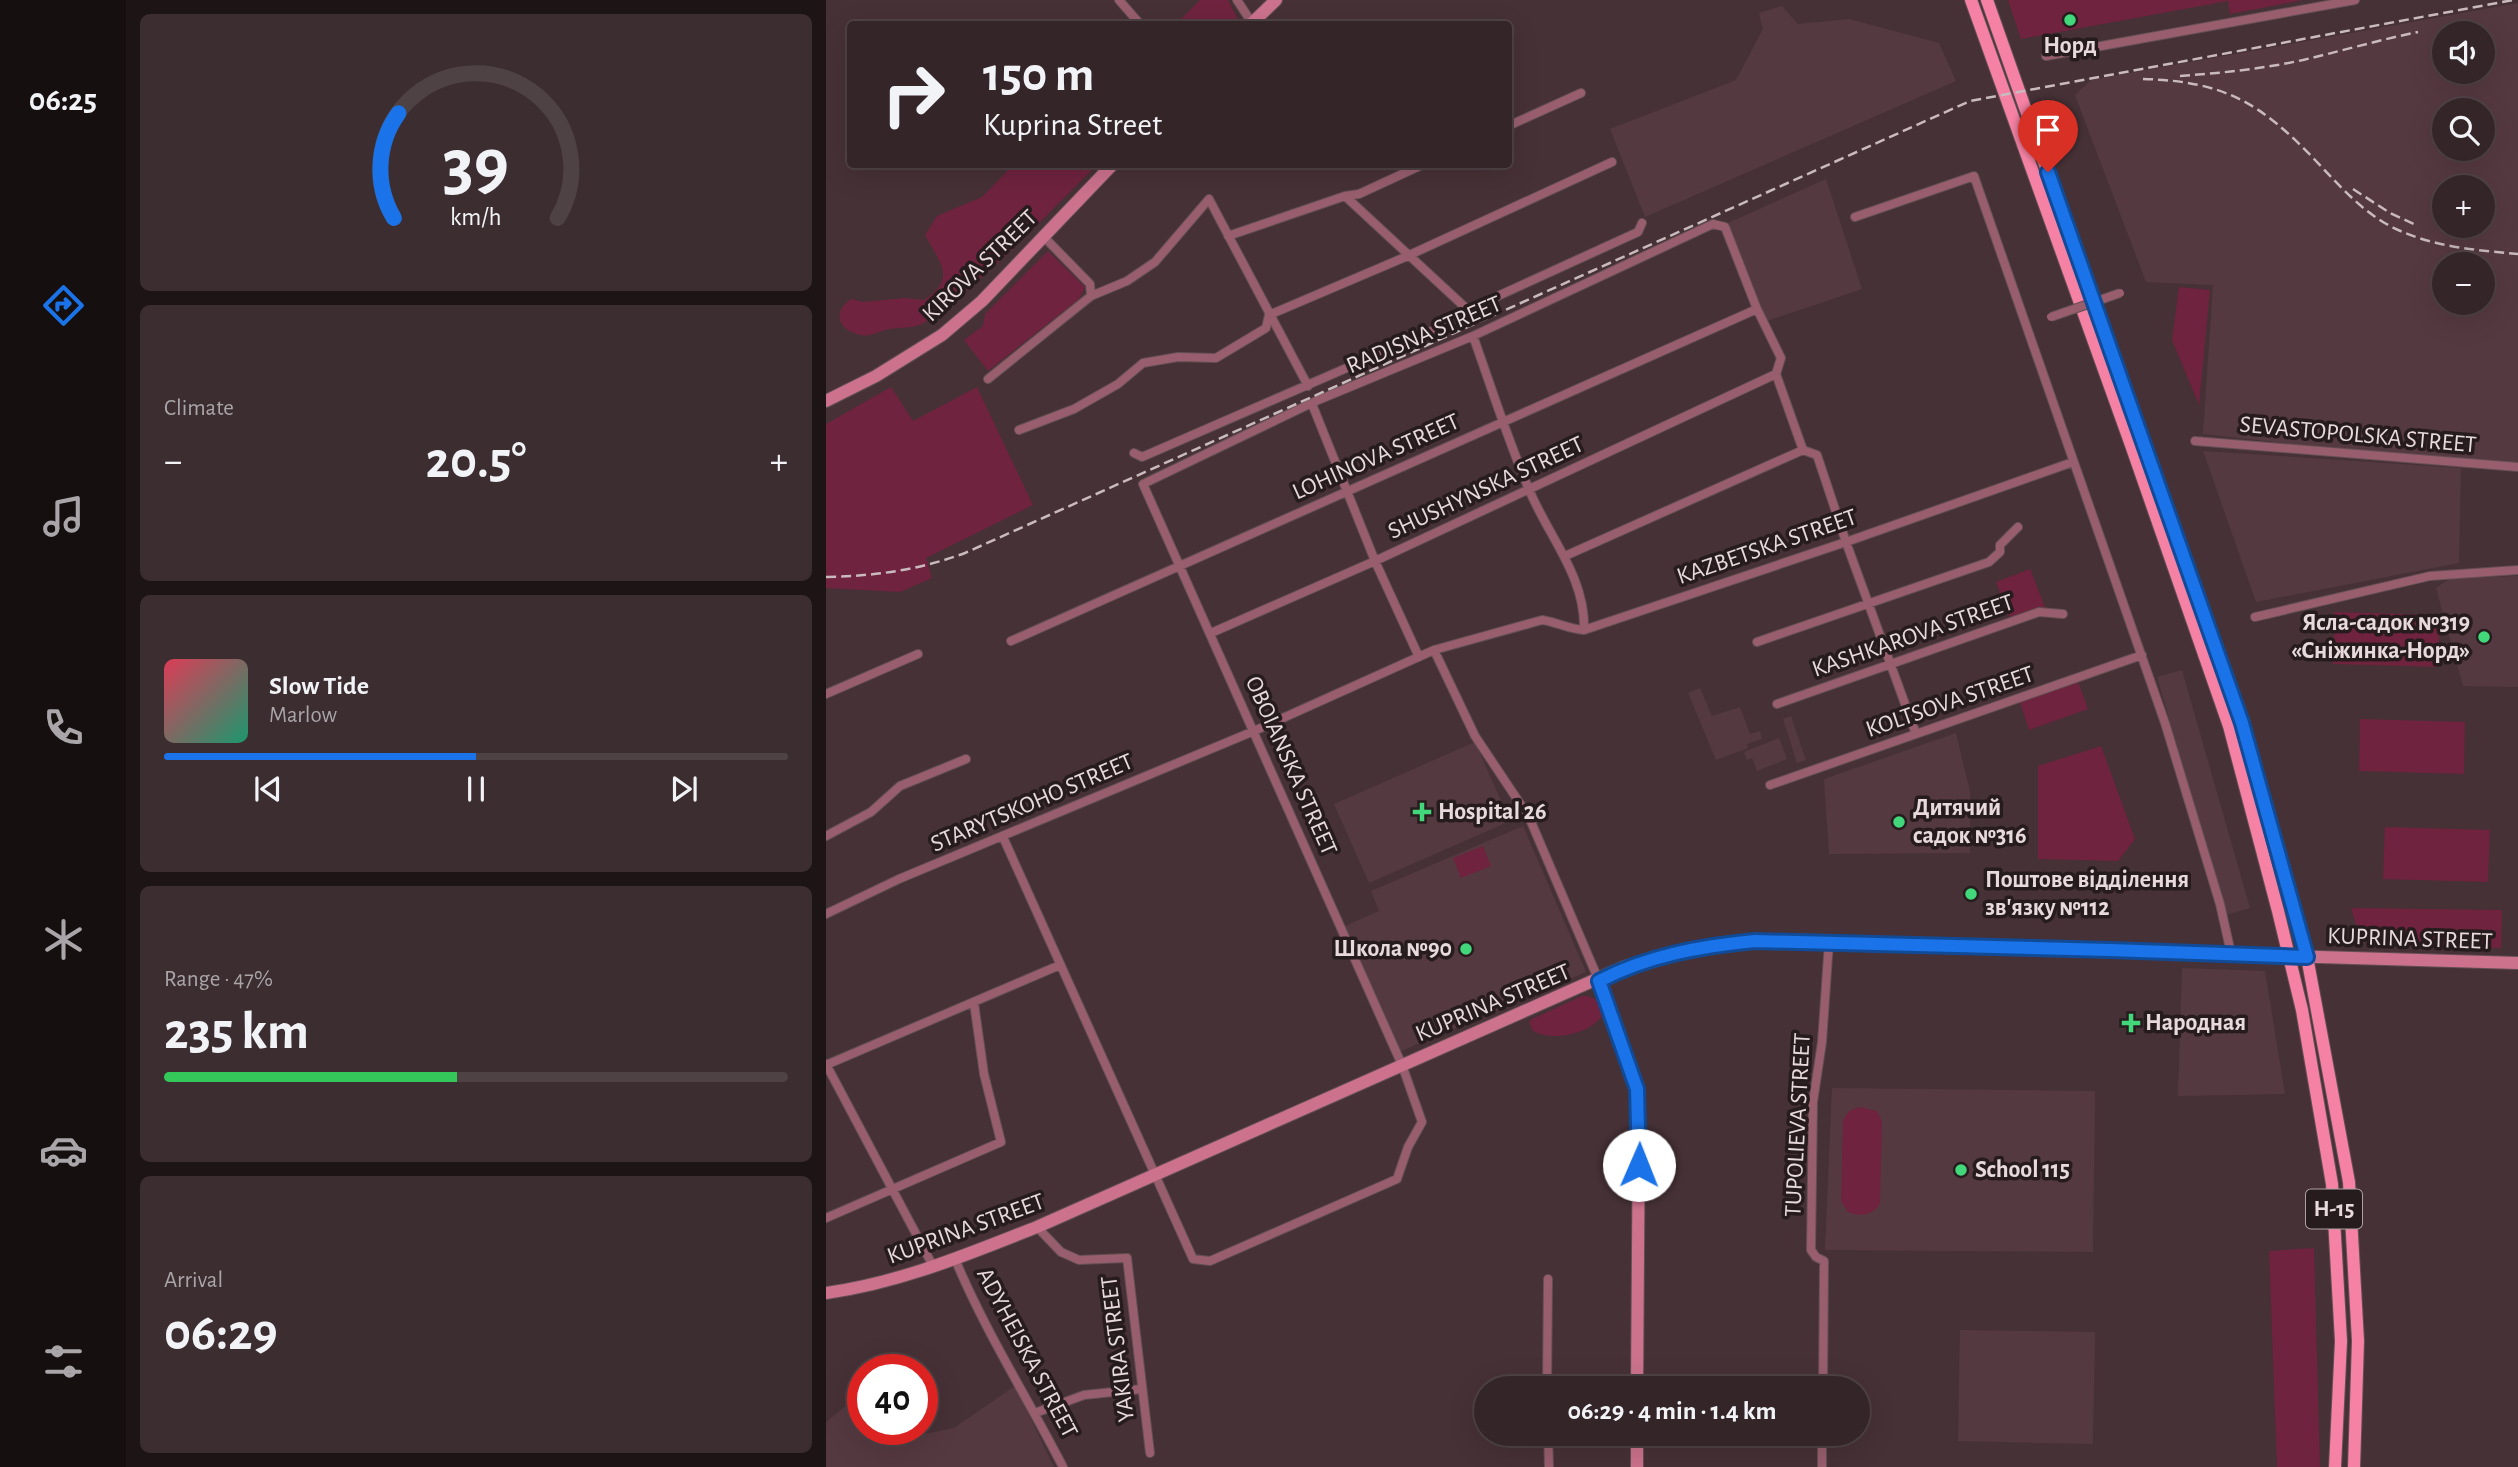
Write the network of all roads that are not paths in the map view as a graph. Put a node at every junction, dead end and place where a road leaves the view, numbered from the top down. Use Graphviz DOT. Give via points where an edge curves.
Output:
graph roads {
  1 [pos="1237,0"];
  2 [pos="1276,0"];
  3 [pos="1971,0"];
  4 [pos="1987,0"];
  5 [pos="2355,0"];
  6 [pos="1121,1"];
  7 [pos="1138,21"];
  8 [pos="1249,21"];
  9 [pos="1254,21"];
  10 [pos="2046,56"];
  11 [pos="1581,93"];
  12 [pos="1512,124"];
  13 [pos="1612,162"];
  14 [pos="1109,168"];
  15 [pos="1415,168"];
  16 [pos="1345,196"];
  17 [pos="1855,217"];
  18 [pos="1642,223"];
  19 [pos="1043,236"];
  20 [pos="1228,236"];
  21 [pos="1409,256"];
  22 [pos="2120,293"];
  23 [pos="1091,296"];
  24 [pos="1757,309"];
  25 [pos="1468,310"];
  26 [pos="1269,315"];
  27 [pos="2052,317"];
  28 [pos="1473,336"];
  29 [pos="1776,374"];
  30 [pos="988,380"];
  31 [pos="1308,386"];
  32 [pos="826,401"];
  33 [pos="1314,402"];
  34 [pos="1504,422"];
  35 [pos="1019,429"];
  36 [pos="2195,441"];
  37 [pos="1803,450"];
  38 [pos="1134,453"];
  39 [pos="2073,462"];
  40 [pos="2518,467"];
  41 [pos="1143,484"];
  42 [pos="1528,489"];
  43 [pos="1347,490"];
  44 [pos="2018,527"];
  45 [pos="1846,542"];
  46 [pos="1565,556"];
  47 [pos="1375,561"];
  48 [pos="1181,566"];
  49 [pos="2518,570"];
  50 [pos="1868,604"];
  51 [pos="2063,614"];
  52 [pos="2255,617"];
  53 [pos="1584,629"];
  54 [pos="1210,634"];
  55 [pos="1011,641"];
  56 [pos="1757,642"];
  57 [pos="1434,650"];
  58 [pos="918,654"];
  59 [pos="2142,656"];
  60 [pos="1419,657"];
  61 [pos="1889,664"];
  62 [pos="826,694"];
  63 [pos="1777,704"];
  64 [pos="1254,731"];
  65 [pos="1916,734"];
  66 [pos="965,759"];
  67 [pos="1770,785"];
  68 [pos="826,836"];
  69 [pos="1003,837"];
  70 [pos="826,914"];
  71 [pos="1829,942"];
  72 [pos="2231,953"];
  73 [pos="2288,956"];
  74 [pos="2307,957"];
  75 [pos="2518,963"];
  76 [pos="1060,965"];
  77 [pos="1599,981"];
  78 [pos="974,1003"];
  79 [pos="826,1064"];
  80 [pos="1402,1065"];
  81 [pos="1154,1175"];
  82 [pos="893,1189"];
  83 [pos="826,1218"];
  84 [pos="1037,1227"];
  85 [pos="955,1259"];
  86 [pos="933,1266"];
  87 [pos="1548,1279"];
  88 [pos="826,1293"];
  89 [pos="1547,1376"];
  90 [pos="1637,1376"];
  91 [pos="1823,1376"];
  92 [pos="1142,1390"];
  93 [pos="1035,1413"];
  94 [pos="1548,1446"];
  95 [pos="1637,1446"];
  96 [pos="1822,1446"];
  97 [pos="1150,1453"];
  98 [pos="1063,1467"];
  99 [pos="1549,1467"];
  100 [pos="1637,1467"];
  101 [pos="1822,1467"];
  102 [pos="2335,1467"];
  103 [pos="2354,1467"];
  1 -- 8 [label="street"];
  2 -- 9 [label="main road"];
  3 -- 73 [label="main road, Н-15" via="2229,726"];
  4 -- 74 [label="main road, Н-15" via="2242,723"];
  5 -- 10 [label="street"];
  6 -- 7 [label="street"];
  11 -- 12 [label="street"];
  13 -- 21 [label="street"];
  14 -- 19 [label="main road, KIROVA STREET"];
  15 -- 16 [label="street"];
  16 -- 20 [label="street"];
  16 -- 21 [label="street"];
  17 -- 39 [label="street" via="1974,176"];
  18 -- 25 [label="street, RADISNA STREET" via="1638,232"];
  19 -- 23 [label="street" via="1090,284"];
  19 -- 32 [label="main road, KIROVA STREET" via="982,301 942,335"];
  20 -- 23 [label="street" via="1209,199 1154,262 1127,281"];
  20 -- 26 [label="street"];
  21 -- 25 [label="street"];
  21 -- 26 [label="street"];
  22 -- 27 [label="street, bridge"];
  23 -- 30 [label="street"];
  24 -- 28 [label="street, RADISNA STREET" via="1725,227 1713,224"];
  24 -- 29 [label="street" via="1781,358"];
  24 -- 34 [label="street, LOHINOVA STREET"];
  25 -- 31 [label="street, RADISNA STREET" via="1450,323"];
  26 -- 31 [label="street"];
  26 -- 35 [label="street" via="1266,328 1216,358 1178,357 1143,363 1074,410"];
  28 -- 33 [label="street, RADISNA STREET"];
  28 -- 34 [label="street"];
  29 -- 37 [label="street"];
  29 -- 42 [label="street, SHUSHYNSKA STREET"];
  31 -- 38 [label="street, RADISNA STREET" via="1142,457"];
  33 -- 41 [label="street, RADISNA STREET"];
  33 -- 43 [label="street"];
  34 -- 42 [label="street"];
  34 -- 43 [label="street, LOHINOVA STREET"];
  36 -- 40 [label="street, SEVASTOPOLSKA STREET"];
  37 -- 45 [label="street" via="1817,455"];
  37 -- 46 [label="street"];
  39 -- 45 [label="street, KAZBETSKA STREET"];
  39 -- 59 [label="street"];
  41 -- 48 [label="street, OBOIANSKA STREET"];
  42 -- 46 [label="street"];
  42 -- 47 [label="street, SHUSHYNSKA STREET"];
  43 -- 47 [label="street"];
  43 -- 48 [label="street, LOHINOVA STREET"];
  44 -- 50 [label="street" via="1989,562"];
  45 -- 50 [label="street"];
  45 -- 53 [label="street, KAZBETSKA STREET"];
  46 -- 53 [label="street" via="1584,609"];
  47 -- 54 [label="street, SHUSHYNSKA STREET"];
  47 -- 60 [label="street"];
  48 -- 54 [label="street, OBOIANSKA STREET"];
  48 -- 55 [label="street, LOHINOVA STREET"];
  49 -- 52 [label="street" via="2430,576"];
  50 -- 56 [label="street"];
  50 -- 61 [label="street"];
  51 -- 61 [label="street, KASHKAROVA STREET" via="2039,612"];
  53 -- 57 [label="street, STARYTSKOHO STREET" via="1542,620"];
  54 -- 64 [label="street, OBOIANSKA STREET"];
  57 -- 60 [label="street, STARYTSKOHO STREET"];
  57 -- 77 [label="street" via="1475,736 1528,817"];
  58 -- 62 [label="street"];
  59 -- 65 [label="street, KOLTSOVA STREET"];
  59 -- 72 [label="street"];
  60 -- 64 [label="street, STARYTSKOHO STREET"];
  61 -- 63 [label="street, KASHKAROVA STREET"];
  61 -- 65 [label="street"];
  64 -- 69 [label="street, STARYTSKOHO STREET"];
  64 -- 80 [label="street, OBOIANSKA STREET"];
  65 -- 67 [label="street, KOLTSOVA STREET"];
  66 -- 68 [label="street" via="900,786 871,812"];
  69 -- 70 [label="street, STARYTSKOHO STREET"];
  69 -- 76 [label="street, KUPRINA STREET"];
  71 -- 72 [label="main road, KUPRINA STREET"];
  71 -- 77 [label="main road, KUPRINA STREET" via="1755,941 1703,948 1624,967"];
  71 -- 91 [label="street, TUPOLIEVA STREET" via="1813,1102 1811,1250 1824,1261"];
  72 -- 73 [label="main road, KUPRINA STREET"];
  73 -- 74 [label="main road, KUPRINA STREET"];
  73 -- 102 [label="main road, Н-15" via="2302,1010 2332,1184 2341,1341"];
  74 -- 75 [label="main road, KUPRINA STREET"];
  74 -- 103 [label="main road, Н-15" via="2349,1182 2358,1341"];
  76 -- 78 [label="street"];
  76 -- 81 [label="street, KUPRINA STREET"];
  77 -- 80 [label="main road, KUPRINA STREET"];
  77 -- 90 [label="main road" via="1637,1089"];
  78 -- 79 [label="street"];
  78 -- 82 [label="street" via="984,1074 1001,1142"];
  79 -- 82 [label="street"];
  80 -- 81 [label="main road, KUPRINA STREET"];
  80 -- 81 [label="street, KUPRINA STREET" via="1422,1122 1397,1179 1210,1262 1194,1259"];
  81 -- 84 [label="main road, KUPRINA STREET"];
  82 -- 83 [label="street"];
  82 -- 86 [label="street"];
  84 -- 85 [label="main road, KUPRINA STREET"];
  84 -- 92 [label="street, YAKIRA STREET" via="1061,1252 1079,1260 1127,1258"];
  85 -- 86 [label="main road, KUPRINA STREET"];
  85 -- 93 [label="street, ADYHEISKA STREET" via="972,1300"];
  86 -- 88 [label="main road, KUPRINA STREET" via="867,1287"];
  87 -- 89 [label="street"];
  92 -- 93 [label="street" via="1084,1395"];
  92 -- 97 [label="street, YAKIRA STREET"];
  93 -- 98 [label="street, ADYHEISKA STREET"];
  94 -- 99 [label="street"];
  95 -- 100 [label="main road"];
  96 -- 101 [label="street"];
}
